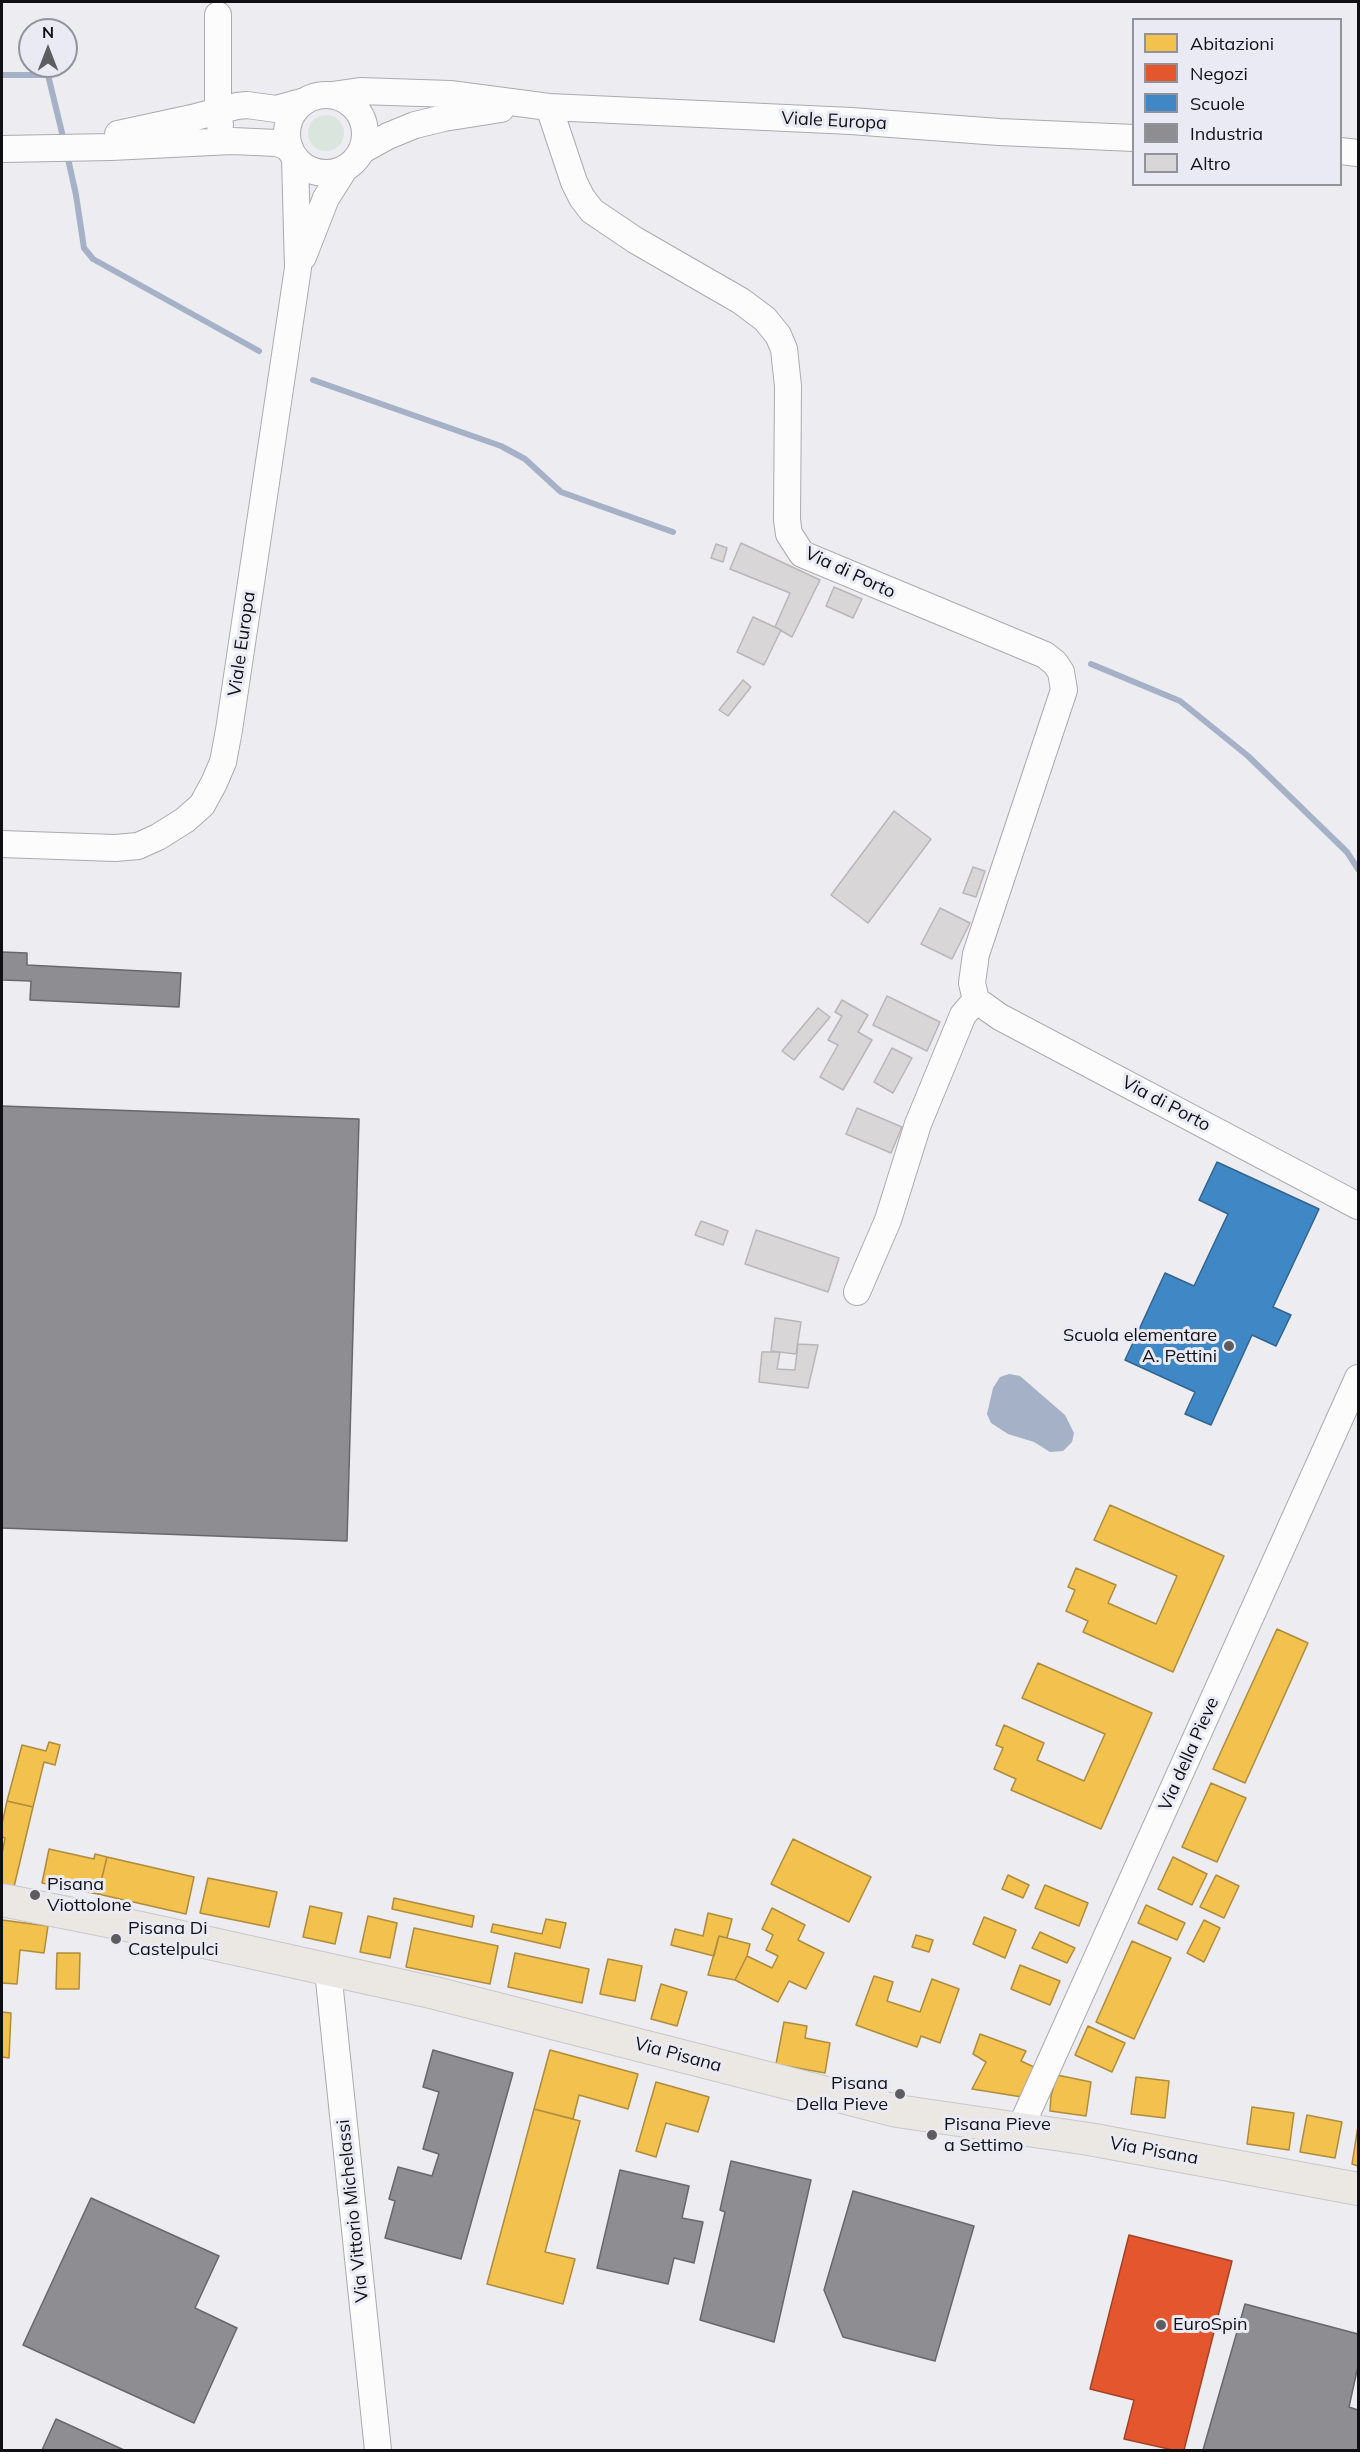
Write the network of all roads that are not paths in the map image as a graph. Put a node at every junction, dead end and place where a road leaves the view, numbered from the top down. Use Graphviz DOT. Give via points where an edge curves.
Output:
graph roads {
  1 [pos="219,15"];
  2 [pos="218,60"];
  3 [pos="333,95"];
  4 [pos="305,101"];
  5 [pos="247,105"];
  6 [pos="541,107"];
  7 [pos="219,111"];
  8 [pos="193,130"];
  9 [pos="1132,138"];
  10 [pos="232,141"];
  11 [pos="2,149"];
  12 [pos="1342,151"];
  13 [pos="292,153"];
  14 [pos="1359,153"];
  15 [pos="353,160"];
  16 [pos="298,268"];
  17 [pos="2,844"];
  18 [pos="976,1000"];
  19 [pos="1359,1206"];
  20 [pos="857,1292"];
  21 [pos="1359,1378"];
  22 [pos="2,1900"];
  23 [pos="328,1971"];
  24 [pos="1019,2131"];
  25 [pos="1359,2189"];
  26 [pos="378,2451"];
  1 -- 2 [label="street"];
  2 -- 5 [label="street"];
  2 -- 7 [label="street"];
  3 -- 4 [label="street" via="318,95"];
  3 -- 6 [label="street, Viale Europa" via="360,91 450,94"];
  3 -- 15 [label="street" via="349,102 361,116 365,133"];
  4 -- 5 [label="street" via="276,109"];
  4 -- 13 [label="street" via="294,111 288,126"];
  5 -- 7 [label="street"];
  6 -- 9 [label="street, Viale Europa"];
  6 -- 15 [label="street, Viale Europa" via="435,120 388,136"];
  6 -- 18 [label="street, Via di Porto" via="574,182 592,211 741,301 778,334 788,387 787,520 796,547 813,560 1045,656 1061,672 1064,690 975,954 972,983"];
  7 -- 8 [label="street"];
  7 -- 10 [label="street" via="221,128"];
  8 -- 10 [label="street"];
  8 -- 11 [label="street"];
  10 -- 13 [label="street" via="277,144"];
  12 -- 14 [label="street"];
  13 -- 15 [label="street" via="313,170 324,173"];
  13 -- 16 [label="street, Viale Europa"];
  15 -- 16 [label="street, Viale Europa" via="326,198"];
  16 -- 17 [label="street, Viale Europa" via="229,730 214,783 202,805 185,820 138,846"];
  18 -- 19 [label="street, Via di Porto" via="1000,1017"];
  18 -- 20 [label="street" via="963,1015 918,1124 888,1220"];
  21 -- 24 [label="street, Via della Pieve"];
  22 -- 23 [label="main road, Via Pisana"];
  23 -- 24 [label="main road, Via Pisana" via="531,2016 897,2110"];
  23 -- 26 [label="street, Via Vittorio Michelassi"];
  24 -- 25 [label="main road, Via Pisana" via="1089,2139"];
}
